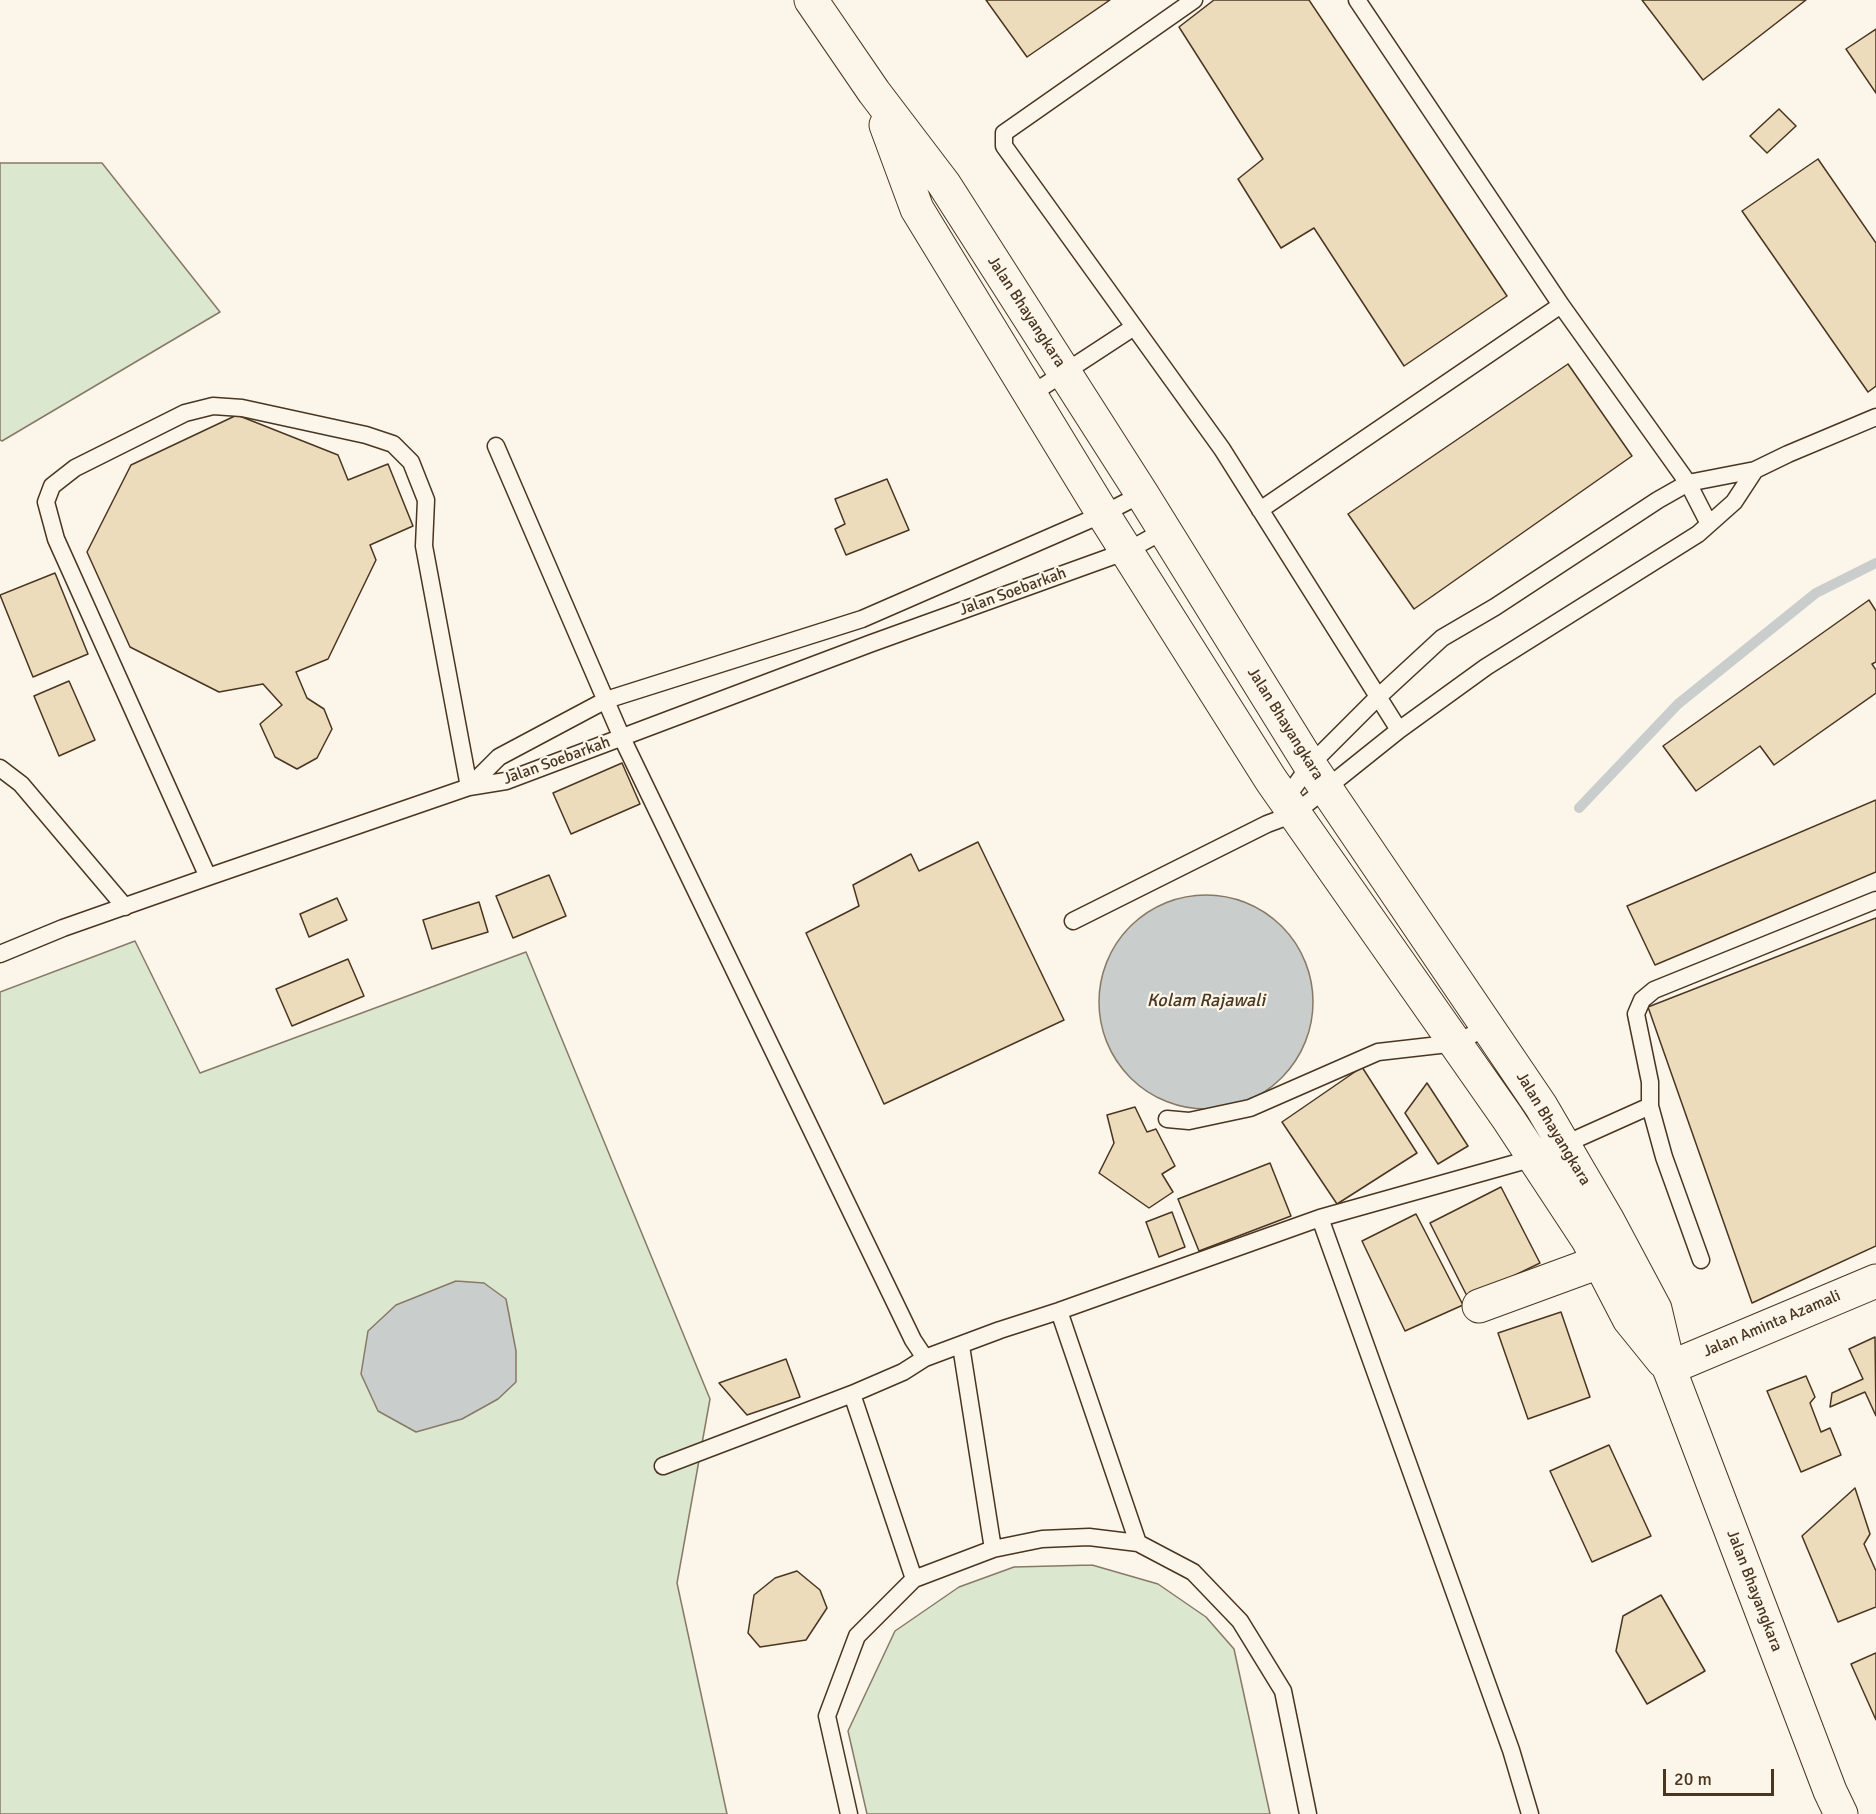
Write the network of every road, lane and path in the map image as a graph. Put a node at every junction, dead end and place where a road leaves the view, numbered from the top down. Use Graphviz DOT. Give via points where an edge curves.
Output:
graph roads {
  1 [pos="812,0"];
  2 [pos="1194,0"];
  3 [pos="1356,0"];
  4 [pos="874,92"];
  5 [pos="1561,305"];
  6 [pos="1134,327"];
  7 [pos="1065,372"];
  8 [pos="1030,395"];
  9 [pos="1876,417"];
  10 [pos="496,446"];
  11 [pos="1755,471"];
  12 [pos="1688,483"];
  13 [pos="1142,494"];
  14 [pos="1260,510"];
  15 [pos="1103,514"];
  16 [pos="1709,525"];
  17 [pos="1165,530"];
  18 [pos="1126,550"];
  19 [pos="1377,698"];
  20 [pos="606,700"];
  21 [pos="1399,730"];
  22 [pos="622,738"];
  23 [pos="0,768"];
  24 [pos="1318,776"];
  25 [pos="469,787"];
  26 [pos="1282,813"];
  27 [pos="208,877"];
  28 [pos="1876,900"];
  29 [pos="125,907"];
  30 [pos="1073,921"];
  31 [pos="0,954"];
  32 [pos="1488,1026"];
  33 [pos="1457,1043"];
  34 [pos="1650,1106"];
  35 [pos="1167,1119"];
  36 [pos="1563,1144"];
  37 [pos="1534,1158"];
  38 [pos="1320,1218"];
  39 [pos="1701,1260"];
  40 [pos="1599,1262"];
  41 [pos="1876,1281"];
  42 [pos="1479,1306"];
  43 [pos="1059,1311"];
  44 [pos="961,1346"];
  45 [pos="925,1358"];
  46 [pos="1669,1368"];
  47 [pos="852,1394"];
  48 [pos="663,1466"];
  49 [pos="1138,1543"];
  50 [pos="993,1549"];
  51 [pos="914,1579"];
  52 [pos="849,1814"];
  53 [pos="1308,1814"];
  54 [pos="1530,1814"];
  55 [pos="1840,1814"];
  1 -- 4 [label="main road, Jalan Bhayangkara"];
  2 -- 6 [label="lane" via="1004,134 1004,146"];
  3 -- 5 [label="lane"];
  4 -- 7 [label="main road, Jalan Bhayangkara" via="944,184"];
  4 -- 8 [label="main road, Jalan Bhayangkara" via="917,209"];
  5 -- 12 [label="lane"];
  5 -- 14 [label="lane"];
  6 -- 7 [label="lane"];
  6 -- 14 [label="lane" via="1222,449"];
  7 -- 8 [label="lane"];
  7 -- 13 [label="main road, Jalan Bhayangkara"];
  8 -- 15 [label="main road, Jalan Bhayangkara"];
  9 -- 11 [label="lane"];
  10 -- 20 [label="lane"];
  11 -- 12 [label="lane"];
  11 -- 16 [label="lane" via="1734,502"];
  12 -- 16 [label="lane"];
  12 -- 19 [label="lane" via="1442,638"];
  13 -- 15 [label="lane, Jalan Soebarkah"];
  13 -- 17 [label="main road, Jalan Bhayangkara"];
  14 -- 19 [label="lane"];
  15 -- 18 [label="main road, Jalan Bhayangkara"];
  15 -- 20 [label="lane, Jalan Soebarkah" via="862,619"];
  16 -- 21 [label="lane" via="1486,668"];
  17 -- 18 [label="lane, Jalan Soebarkah"];
  17 -- 24 [label="main road, Jalan Bhayangkara"];
  18 -- 22 [label="lane, Jalan Soebarkah"];
  18 -- 26 [label="main road, Jalan Bhayangkara"];
  19 -- 21 [label="lane"];
  19 -- 24 [label="lane" via="1345,732"];
  20 -- 22 [label="lane"];
  20 -- 25 [label="lane, Jalan Soebarkah" via="499,758"];
  21 -- 24 [label="lane"];
  22 -- 25 [label="lane, Jalan Soebarkah" via="506,782"];
  22 -- 45 [label="lane"];
  23 -- 29 [label="lane" via="21,784"];
  24 -- 26 [label="lane"];
  24 -- 26 [label="lane"];
  24 -- 32 [label="main road, Jalan Bhayangkara"];
  25 -- 27 [label="lane"];
  25 -- 27 [label="lane" via="424,546 426,500 411,462 393,444 366,435 242,408 213,406 185,413 75,468 52,486 46,502 56,539"];
  26 -- 30 [label="lane"];
  26 -- 33 [label="main road, Jalan Bhayangkara"];
  27 -- 29 [label="lane"];
  28 -- 34 [label="lane" via="1654,990 1642,1000 1636,1014 1650,1082"];
  29 -- 31 [label="lane"];
  32 -- 33 [label="lane"];
  32 -- 36 [label="main road, Jalan Bhayangkara"];
  33 -- 35 [label="lane" via="1378,1052 1250,1108 1189,1121"];
  33 -- 37 [label="main road, Jalan Bhayangkara"];
  34 -- 36 [label="lane"];
  34 -- 39 [label="lane"];
  36 -- 37 [label="lane"];
  36 -- 46 [label="main road, Jalan Bhayangkara" via="1655,1309"];
  37 -- 38 [label="lane"];
  37 -- 40 [label="main road, Jalan Bhayangkara"];
  38 -- 43 [label="lane"];
  38 -- 54 [label="lane" via="1511,1750"];
  40 -- 42 [label="main road"];
  40 -- 46 [label="main road, Jalan Bhayangkara" via="1629,1318"];
  41 -- 46 [label="main road, Jalan Aminta Azamali"];
  43 -- 44 [label="lane"];
  43 -- 49 [label="lane"];
  44 -- 45 [label="lane"];
  44 -- 50 [label="lane"];
  45 -- 47 [label="lane"];
  46 -- 55 [label="main road, Jalan Bhayangkara"];
  47 -- 48 [label="lane"];
  47 -- 51 [label="lane"];
  49 -- 50 [label="lane" via="1089,1537 1042,1539"];
  49 -- 53 [label="lane" via="1193,1572 1240,1621 1283,1691"];
  50 -- 51 [label="lane"];
  51 -- 52 [label="lane" via="857,1636 827,1716"];
}
